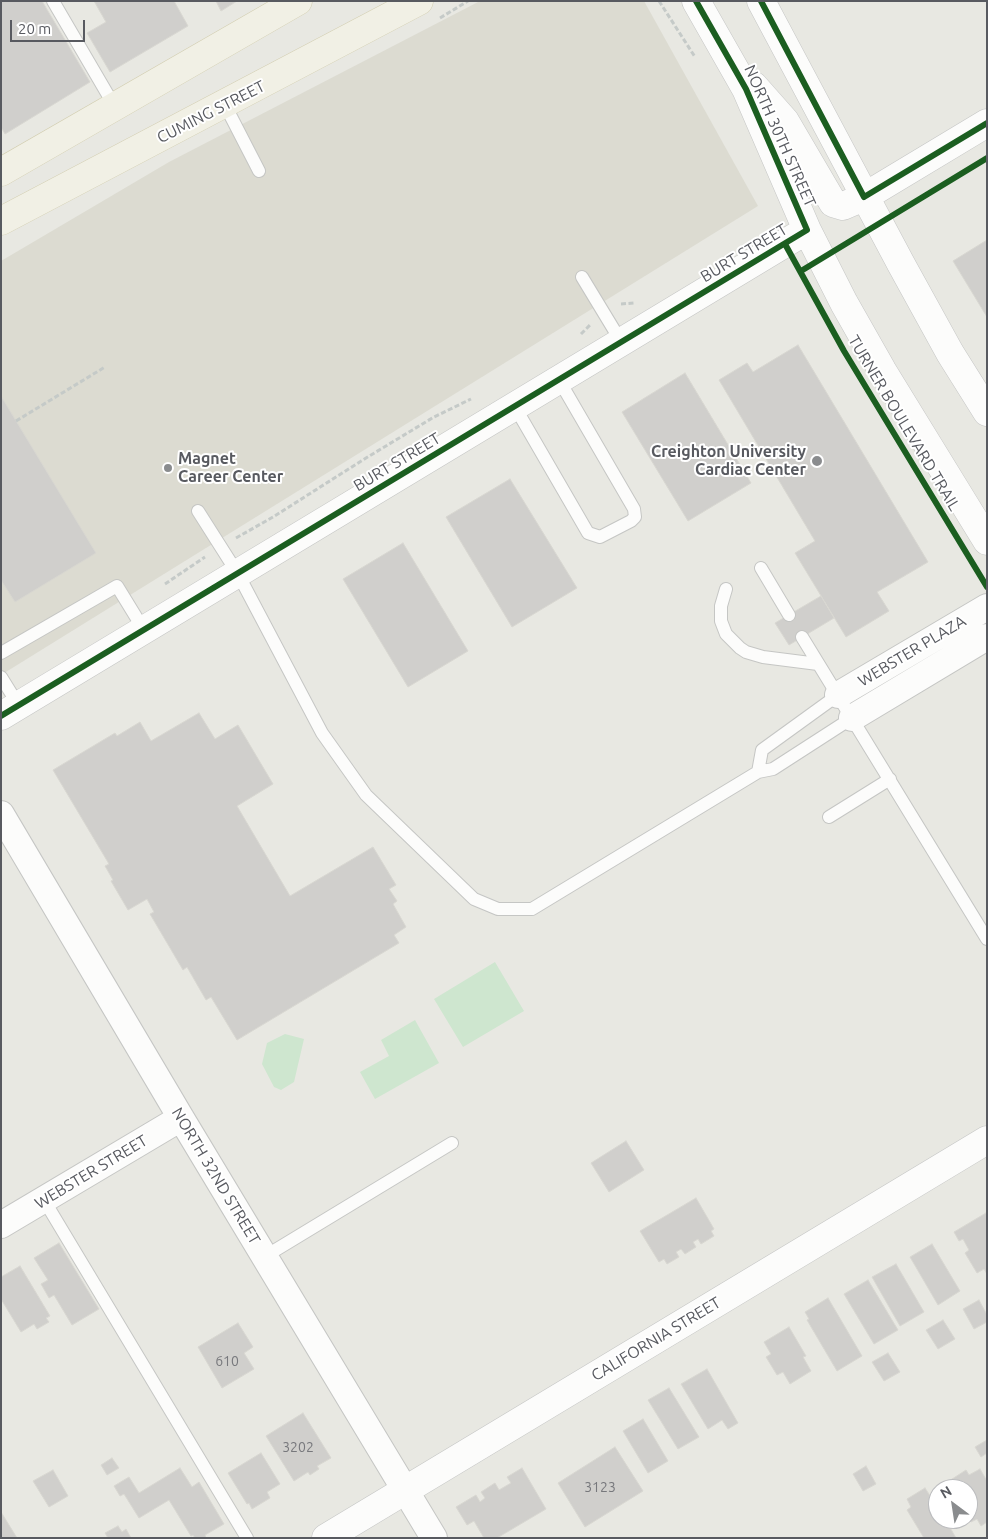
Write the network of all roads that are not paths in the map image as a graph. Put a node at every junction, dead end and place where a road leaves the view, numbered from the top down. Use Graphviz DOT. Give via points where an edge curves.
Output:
graph roads {
  1 [pos="52,1"];
  2 [pos="298,1"];
  3 [pos="419,1"];
  4 [pos="696,1"];
  5 [pos="761,1"];
  6 [pos="725,52"];
  7 [pos="225,105"];
  8 [pos="114,107"];
  9 [pos="987,123"];
  10 [pos="259,171"];
  11 [pos="1,172"];
  12 [pos="864,197"];
  13 [pos="1,221"];
  14 [pos="808,230"];
  15 [pos="582,277"];
  16 [pos="622,342"];
  17 [pos="559,380"];
  18 [pos="983,397"];
  19 [pos="515,407"];
  20 [pos="198,511"];
  21 [pos="987,541"];
  22 [pos="761,568"];
  23 [pos="238,574"];
  24 [pos="726,589"];
  25 [pos="987,607"];
  26 [pos="789,615"];
  27 [pos="144,630"];
  28 [pos="802,637"];
  29 [pos="987,637"];
  30 [pos="1,653"];
  31 [pos="818,664"];
  32 [pos="1,677"];
  33 [pos="838,695"];
  34 [pos="10,711"];
  35 [pos="852,718"];
  36 [pos="758,772"];
  37 [pos="890,779"];
  38 [pos="1,814"];
  39 [pos="829,817"];
  40 [pos="987,939"];
  41 [pos="181,1118"];
  42 [pos="987,1140"];
  43 [pos="452,1143"];
  44 [pos="44,1200"];
  45 [pos="1,1226"];
  46 [pos="264,1257"];
  47 [pos="405,1490"];
  48 [pos="247,1538"];
  49 [pos="326,1538"];
  50 [pos="434,1538"];
  1 -- 8 [label="lane"];
  2 -- 8 [label="main road"];
  3 -- 7 [label="main road, CUMING STREET"];
  4 -- 6 [label="street, NORTH 30TH STREET"];
  5 -- 12 [label="street"];
  6 -- 12 [label="street" via="785,121 833,203 843,206"];
  6 -- 14 [label="street, NORTH 30TH STREET" via="757,112"];
  7 -- 10 [label="lane"];
  7 -- 13 [label="main road, CUMING STREET"];
  8 -- 11 [label="main road"];
  9 -- 12 [label="street"];
  12 -- 18 [label="street" via="950,352"];
  14 -- 16 [label="street, BURT STREET"];
  14 -- 21 [label="street, NORTH 30TH STREET" via="863,338"];
  15 -- 16 [label="lane"];
  16 -- 17 [label="street, BURT STREET"];
  17 -- 19 [label="street, BURT STREET"];
  17 -- 19 [label="lane" via="634,509 635,517 631,521 600,537 588,533"];
  19 -- 23 [label="street, BURT STREET"];
  20 -- 23 [label="lane"];
  22 -- 26 [label="lane"];
  23 -- 27 [label="street, BURT STREET"];
  23 -- 36 [label="lane" via="322,733 366,795 474,899 498,909 532,909"];
  24 -- 31 [label="lane" via="721,606 722,621 726,634 740,648 763,657"];
  25 -- 33 [label="street, WEBSTER PLAZA"];
  27 -- 30 [label="lane" via="117,586"];
  27 -- 34 [label="street, BURT STREET"];
  28 -- 31 [label="lane"];
  29 -- 35 [label="street, WEBSTER PLAZA"];
  31 -- 33 [label="lane"];
  32 -- 34 [label="lane"];
  33 -- 35 [label="lane"];
  33 -- 36 [label="lane" via="762,750"];
  35 -- 36 [label="lane" via="773,769"];
  35 -- 37 [label="lane"];
  37 -- 39 [label="lane"];
  37 -- 40 [label="lane"];
  38 -- 41 [label="street, NORTH 32ND STREET"];
  41 -- 44 [label="street, WEBSTER STREET"];
  41 -- 46 [label="street, NORTH 32ND STREET"];
  42 -- 47 [label="street, CALIFORNIA STREET"];
  43 -- 46 [label="lane"];
  44 -- 45 [label="street, WEBSTER STREET"];
  44 -- 48 [label="lane"];
  46 -- 47 [label="street, NORTH 32ND STREET"];
  47 -- 49 [label="street, CALIFORNIA STREET"];
  47 -- 50 [label="street, NORTH 32ND STREET"];
}
